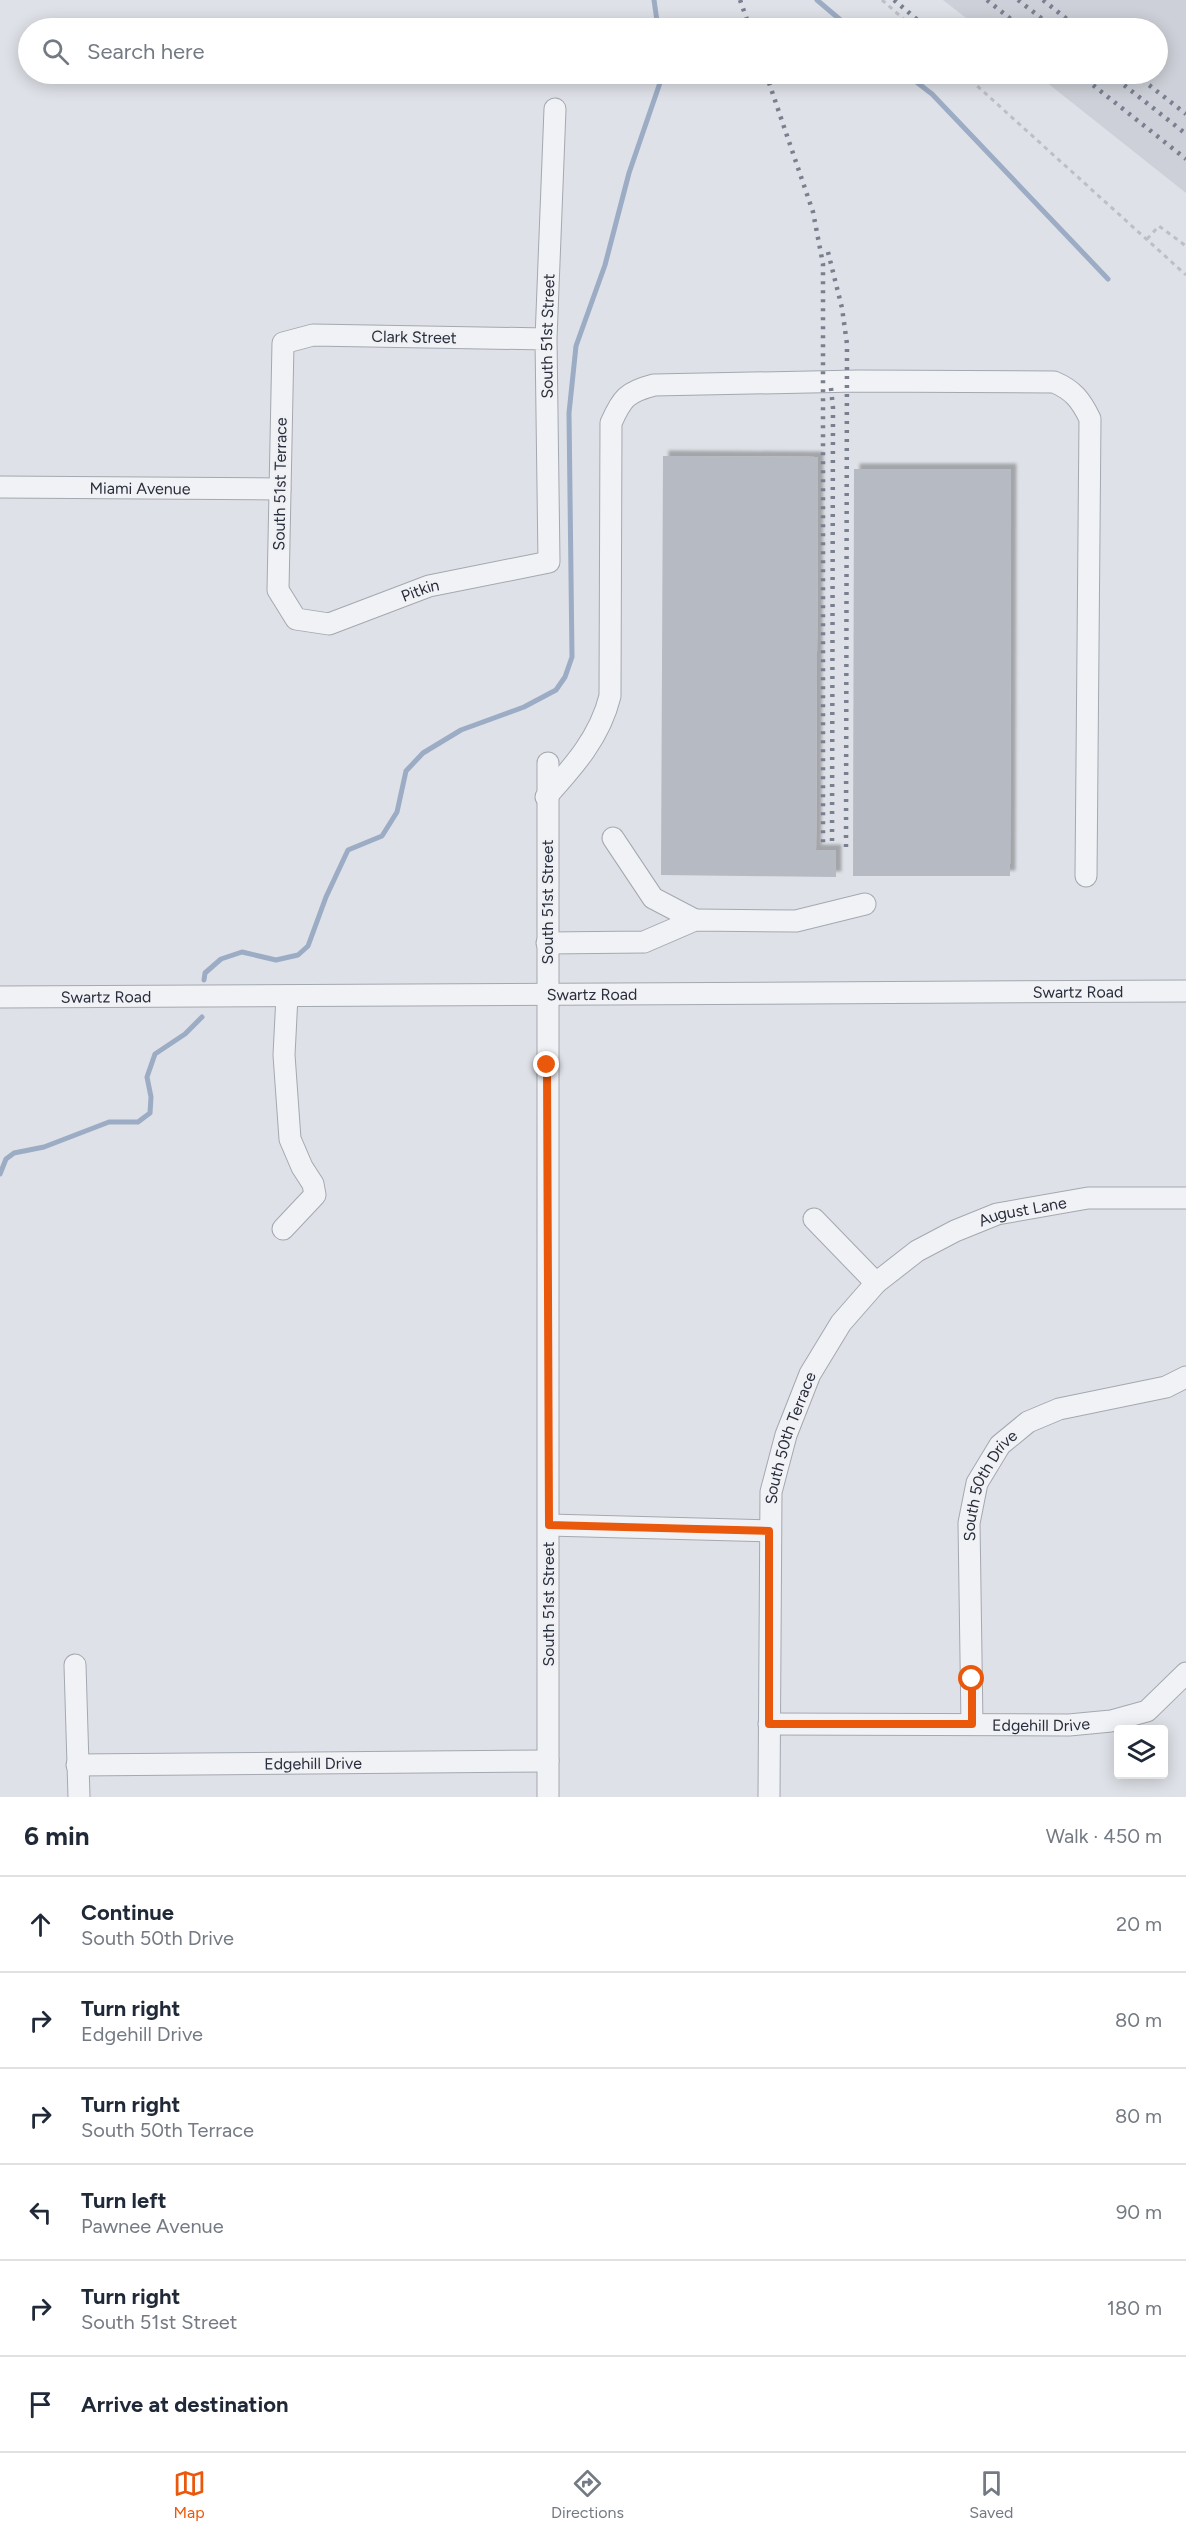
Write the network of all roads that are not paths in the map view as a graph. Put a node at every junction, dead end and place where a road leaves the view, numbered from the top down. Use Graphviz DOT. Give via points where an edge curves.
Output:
graph roads {
  1 [pos="555,109"];
  2 [pos="546,339"];
  3 [pos="283,343"];
  4 [pos="0,487"];
  5 [pos="280,489"];
  6 [pos="549,562"];
  7 [pos="296,619"];
  8 [pos="548,763"];
  9 [pos="546,797"];
  10 [pos="613,838"];
  11 [pos="1086,876"];
  12 [pos="865,904"];
  13 [pos="694,920"];
  14 [pos="547,943"];
  15 [pos="1186,991"];
  16 [pos="547,995"];
  17 [pos="287,996"];
  18 [pos="0,997"];
  19 [pos="1186,1198"];
  20 [pos="814,1220"];
  21 [pos="283,1229"];
  22 [pos="876,1283"];
  23 [pos="1186,1377"];
  24 [pos="549,1525"];
  25 [pos="769,1531"];
  26 [pos="75,1665"];
  27 [pos="1186,1673"];
  28 [pos="769,1724"];
  29 [pos="972,1724"];
  30 [pos="548,1761"];
  31 [pos="77,1765"];
  32 [pos="79,1797"];
  33 [pos="548,1797"];
  34 [pos="769,1797"];
  1 -- 2 [label="street, South 51st Street"];
  2 -- 3 [label="street, Clark Street" via="313,335"];
  2 -- 6 [label="street, South 51st Street"];
  3 -- 5 [label="street, South 51st Terrace"];
  4 -- 5 [label="street, Miami Avenue"];
  5 -- 7 [label="street, South 51st Terrace" via="278,590"];
  6 -- 7 [label="street, Pitkin" via="429,586 329,624"];
  8 -- 9 [label="street, South 51st Street"];
  9 -- 11 [label="street" via="596,734 610,696 610,423 620,401 635,390 654,385 1054,382 1070,388 1082,401 1090,419"];
  9 -- 14 [label="street, South 51st Street"];
  10 -- 13 [label="street" via="653,898"];
  12 -- 13 [label="street" via="796,921"];
  13 -- 14 [label="street" via="644,942"];
  14 -- 16 [label="street, South 51st Street"];
  15 -- 16 [label="street, Swartz Road"];
  16 -- 17 [label="street, Swartz Road"];
  16 -- 24 [label="street, South 51st Street"];
  17 -- 18 [label="street, Swartz Road"];
  17 -- 21 [label="street" via="284,1055 290,1139 315,1195"];
  19 -- 22 [label="street, August Lane" via="1088,1198 997,1214 917,1251"];
  20 -- 22 [label="street"];
  22 -- 25 [label="street, South 50th Terrace" via="841,1323 810,1374 786,1435 771,1492"];
  23 -- 29 [label="street, South 50th Drive" via="1167,1387 1059,1409 1028,1422 1000,1445 977,1483 969,1523"];
  24 -- 25 [label="street"];
  24 -- 30 [label="street, South 51st Street"];
  25 -- 28 [label="street, South 50th Terrace"];
  26 -- 31 [label="street"];
  27 -- 29 [label="street, Edgehill Drive" via="1147,1711 1110,1721 1069,1725"];
  28 -- 29 [label="street, Edgehill Drive"];
  28 -- 34 [label="street, South 50th Terrace"];
  30 -- 31 [label="street, Edgehill Drive"];
  30 -- 33 [label="street, South 51st Street"];
  31 -- 32 [label="street"];
}
